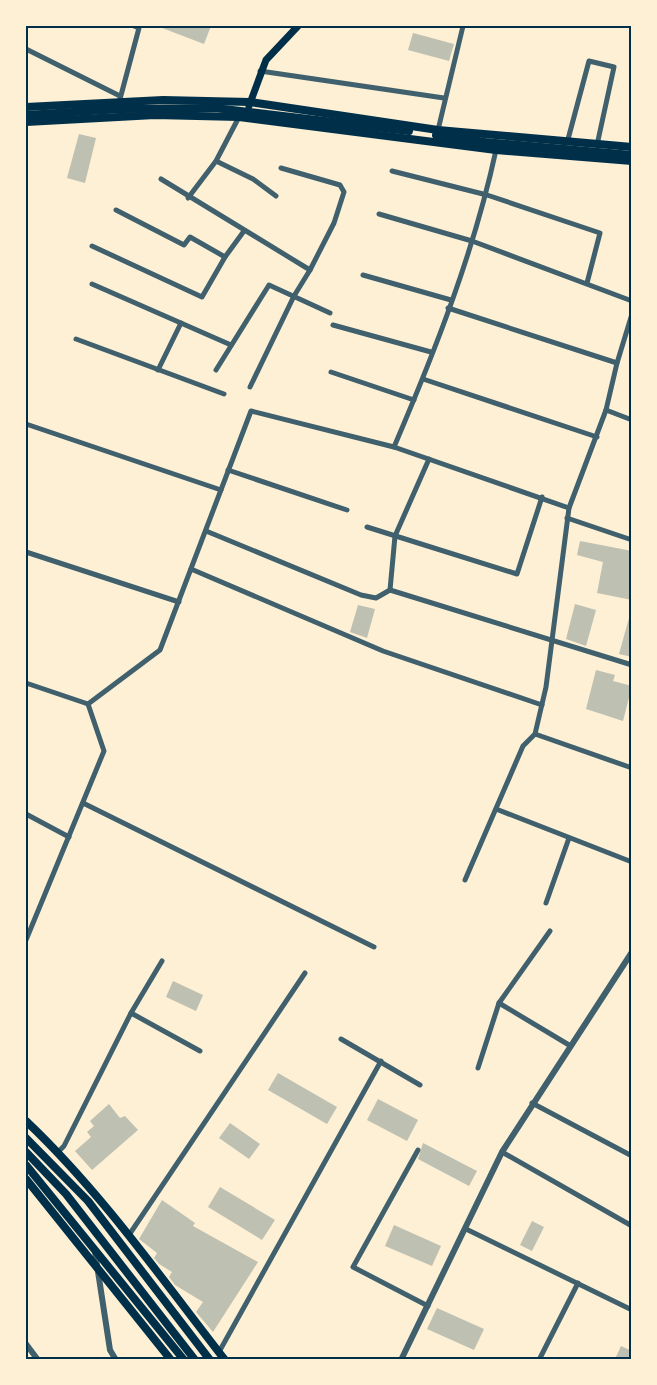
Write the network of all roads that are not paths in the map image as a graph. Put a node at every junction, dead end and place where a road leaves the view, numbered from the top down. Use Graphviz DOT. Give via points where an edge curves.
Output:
graph roads {
  1 [pos="134,26"];
  2 [pos="298,26"];
  3 [pos="463,26"];
  4 [pos="26,49"];
  5 [pos="260,71"];
  6 [pos="444,98"];
  7 [pos="120,99"];
  8 [pos="250,102"];
  9 [pos="26,107"];
  10 [pos="26,115"];
  11 [pos="238,117"];
  12 [pos="248,118"];
  13 [pos="26,122"];
  14 [pos="438,130"];
  15 [pos="567,143"];
  16 [pos="597,145"];
  17 [pos="632,147"];
  18 [pos="496,150"];
  19 [pos="632,154"];
  20 [pos="216,161"];
  21 [pos="632,161"];
  22 [pos="281,168"];
  23 [pos="392,171"];
  24 [pos="161,179"];
  25 [pos="486,195"];
  26 [pos="276,196"];
  27 [pos="188,198"];
  28 [pos="116,210"];
  29 [pos="380,214"];
  30 [pos="244,231"];
  31 [pos="471,241"];
  32 [pos="92,246"];
  33 [pos="225,257"];
  34 [pos="310,270"];
  35 [pos="363,275"];
  36 [pos="587,283"];
  37 [pos="92,284"];
  38 [pos="294,296"];
  39 [pos="451,300"];
  40 [pos="632,302"];
  41 [pos="448,308"];
  42 [pos="330,313"];
  43 [pos="632,315"];
  44 [pos="181,323"];
  45 [pos="333,325"];
  46 [pos="76,339"];
  47 [pos="231,345"];
  48 [pos="431,352"];
  49 [pos="617,363"];
  50 [pos="158,370"];
  51 [pos="216,370"];
  52 [pos="331,372"];
  53 [pos="423,379"];
  54 [pos="250,387"];
  55 [pos="224,394"];
  56 [pos="414,400"];
  57 [pos="606,410"];
  58 [pos="632,420"];
  59 [pos="26,423"];
  60 [pos="597,437"];
  61 [pos="394,447"];
  62 [pos="429,459"];
  63 [pos="228,470"];
  64 [pos="221,490"];
  65 [pos="542,497"];
  66 [pos="569,508"];
  67 [pos="347,510"];
  68 [pos="567,518"];
  69 [pos="367,526"];
  70 [pos="206,531"];
  71 [pos="395,536"];
  72 [pos="632,540"];
  73 [pos="26,552"];
  74 [pos="191,569"];
  75 [pos="390,590"];
  76 [pos="178,602"];
  77 [pos="552,640"];
  78 [pos="632,664"];
  79 [pos="26,683"];
  80 [pos="88,704"];
  81 [pos="542,705"];
  82 [pos="535,734"];
  83 [pos="632,768"];
  84 [pos="83,803"];
  85 [pos="496,809"];
  86 [pos="26,814"];
  87 [pos="69,837"];
  88 [pos="569,838"];
  89 [pos="632,862"];
  90 [pos="465,880"];
  91 [pos="546,903"];
  92 [pos="550,931"];
  93 [pos="26,940"];
  94 [pos="374,947"];
  95 [pos="632,952"];
  96 [pos="162,961"];
  97 [pos="305,973"];
  98 [pos="499,1003"];
  99 [pos="131,1013"];
  100 [pos="341,1039"];
  101 [pos="569,1045"];
  102 [pos="200,1051"];
  103 [pos="381,1061"];
  104 [pos="478,1068"];
  105 [pos="420,1085"];
  106 [pos="532,1103"];
  107 [pos="26,1121"];
  108 [pos="26,1138"];
  109 [pos="418,1150"];
  110 [pos="26,1152"];
  111 [pos="58,1152"];
  112 [pos="502,1152"];
  113 [pos="632,1156"];
  114 [pos="70,1165"];
  115 [pos="27,1169"];
  116 [pos="26,1179"];
  117 [pos="40,1181"];
  118 [pos="26,1191"];
  119 [pos="632,1226"];
  120 [pos="466,1229"];
  121 [pos="129,1235"];
  122 [pos="95,1250"];
  123 [pos="578,1283"];
  124 [pos="428,1306"];
  125 [pos="632,1310"];
  126 [pos="26,1344"];
  127 [pos="219,1352"];
  128 [pos="38,1359"];
  129 [pos="116,1359"];
  130 [pos="171,1359"];
  131 [pos="184,1359"];
  132 [pos="195,1359"];
  133 [pos="210,1359"];
  134 [pos="225,1359"];
  135 [pos="401,1359"];
  136 [pos="539,1359"];
  1 -- 7 [label="street" via="139,28"];
  2 -- 5 [label="main road"];
  3 -- 6 [label="street"];
  4 -- 7 [label="street"];
  5 -- 6 [label="street"];
  5 -- 8 [label="main road"];
  6 -- 14 [label="street"];
  7 -- 8 [label="main road"];
  7 -- 9 [label="main road"];
  8 -- 12 [label="main road"];
  8 -- 14 [label="main road"];
  10 -- 19 [label="main road" via="146,108 233,109 485,142"];
  11 -- 12 [label="main road"];
  11 -- 13 [label="main road" via="155,115"];
  11 -- 20 [label="street"];
  12 -- 18 [label="main road"];
  14 -- 15 [label="main road"];
  15 -- 16 [label="main road"];
  15 -- 16 [label="street" via="589,62 614,67"];
  16 -- 17 [label="main road"];
  18 -- 21 [label="main road"];
  18 -- 25 [label="street"];
  20 -- 26 [label="street" via="253,179"];
  20 -- 27 [label="street"];
  22 -- 34 [label="street" via="340,185 344,192 334,223"];
  23 -- 25 [label="street"];
  24 -- 27 [label="street"];
  25 -- 31 [label="street"];
  25 -- 36 [label="street" via="600,234"];
  27 -- 30 [label="street"];
  28 -- 33 [label="street" via="184,245 190,237"];
  29 -- 31 [label="street"];
  30 -- 33 [label="street"];
  30 -- 34 [label="street"];
  31 -- 36 [label="street"];
  31 -- 39 [label="street"];
  32 -- 33 [label="street" via="202,297"];
  34 -- 38 [label="street"];
  35 -- 39 [label="street"];
  36 -- 40 [label="street"];
  37 -- 44 [label="street"];
  38 -- 42 [label="street"];
  38 -- 47 [label="street" via="269,285"];
  38 -- 54 [label="street"];
  39 -- 41 [label="street"];
  41 -- 48 [label="street"];
  41 -- 49 [label="street"];
  43 -- 49 [label="street"];
  44 -- 47 [label="street"];
  44 -- 50 [label="street"];
  45 -- 48 [label="street"];
  46 -- 50 [label="street"];
  47 -- 51 [label="street"];
  48 -- 53 [label="street"];
  49 -- 57 [label="street"];
  50 -- 55 [label="street"];
  52 -- 56 [label="street"];
  53 -- 56 [label="street"];
  53 -- 60 [label="street"];
  56 -- 61 [label="street"];
  57 -- 58 [label="street"];
  57 -- 60 [label="street"];
  59 -- 64 [label="street"];
  60 -- 66 [label="street"];
  61 -- 62 [label="street"];
  61 -- 63 [label="street" via="251,411"];
  62 -- 65 [label="street"];
  62 -- 71 [label="street"];
  63 -- 64 [label="street"];
  63 -- 67 [label="street"];
  64 -- 70 [label="street"];
  65 -- 66 [label="street"];
  65 -- 71 [label="street" via="517,574"];
  66 -- 68 [label="street"];
  68 -- 72 [label="street"];
  68 -- 77 [label="street"];
  69 -- 71 [label="street"];
  70 -- 74 [label="street"];
  70 -- 75 [label="street" via="361,595 375,598"];
  71 -- 75 [label="street"];
  73 -- 76 [label="street"];
  74 -- 76 [label="street"];
  74 -- 81 [label="street" via="383,651"];
  75 -- 77 [label="street"];
  76 -- 80 [label="street" via="160,650"];
  77 -- 78 [label="street"];
  77 -- 81 [label="street"];
  79 -- 80 [label="street"];
  80 -- 84 [label="street" via="104,751"];
  81 -- 82 [label="street"];
  82 -- 83 [label="street"];
  82 -- 85 [label="street" via="523,746"];
  84 -- 87 [label="street"];
  84 -- 94 [label="street"];
  85 -- 88 [label="street"];
  85 -- 90 [label="street"];
  86 -- 87 [label="street"];
  87 -- 93 [label="street"];
  88 -- 89 [label="street"];
  88 -- 91 [label="street"];
  92 -- 98 [label="street"];
  95 -- 101 [label="street"];
  96 -- 99 [label="street"];
  97 -- 121 [label="street"];
  98 -- 101 [label="street"];
  98 -- 104 [label="street"];
  99 -- 102 [label="street"];
  99 -- 111 [label="street"];
  100 -- 103 [label="street"];
  101 -- 106 [label="street"];
  103 -- 105 [label="street"];
  103 -- 127 [label="street"];
  106 -- 112 [label="street"];
  106 -- 113 [label="street"];
  107 -- 111 [label="main road"];
  108 -- 133 [label="main road" via="88,1201"];
  109 -- 124 [label="street" via="353,1267"];
  110 -- 132 [label="main road" via="66,1194"];
  111 -- 114 [label="main road"];
  111 -- 115 [label="main road"];
  112 -- 119 [label="street"];
  112 -- 120 [label="street"];
  114 -- 117 [label="main road"];
  114 -- 121 [label="main road"];
  115 -- 117 [label="main road"];
  116 -- 130 [label="main road"];
  117 -- 118 [label="main road"];
  117 -- 122 [label="main road"];
  120 -- 123 [label="street"];
  120 -- 124 [label="street"];
  121 -- 127 [label="main road"];
  122 -- 129 [label="street" via="110,1350"];
  122 -- 131 [label="main road"];
  123 -- 125 [label="street"];
  123 -- 136 [label="street"];
  124 -- 135 [label="street"];
  126 -- 128 [label="street"];
  127 -- 134 [label="main road"];
}
